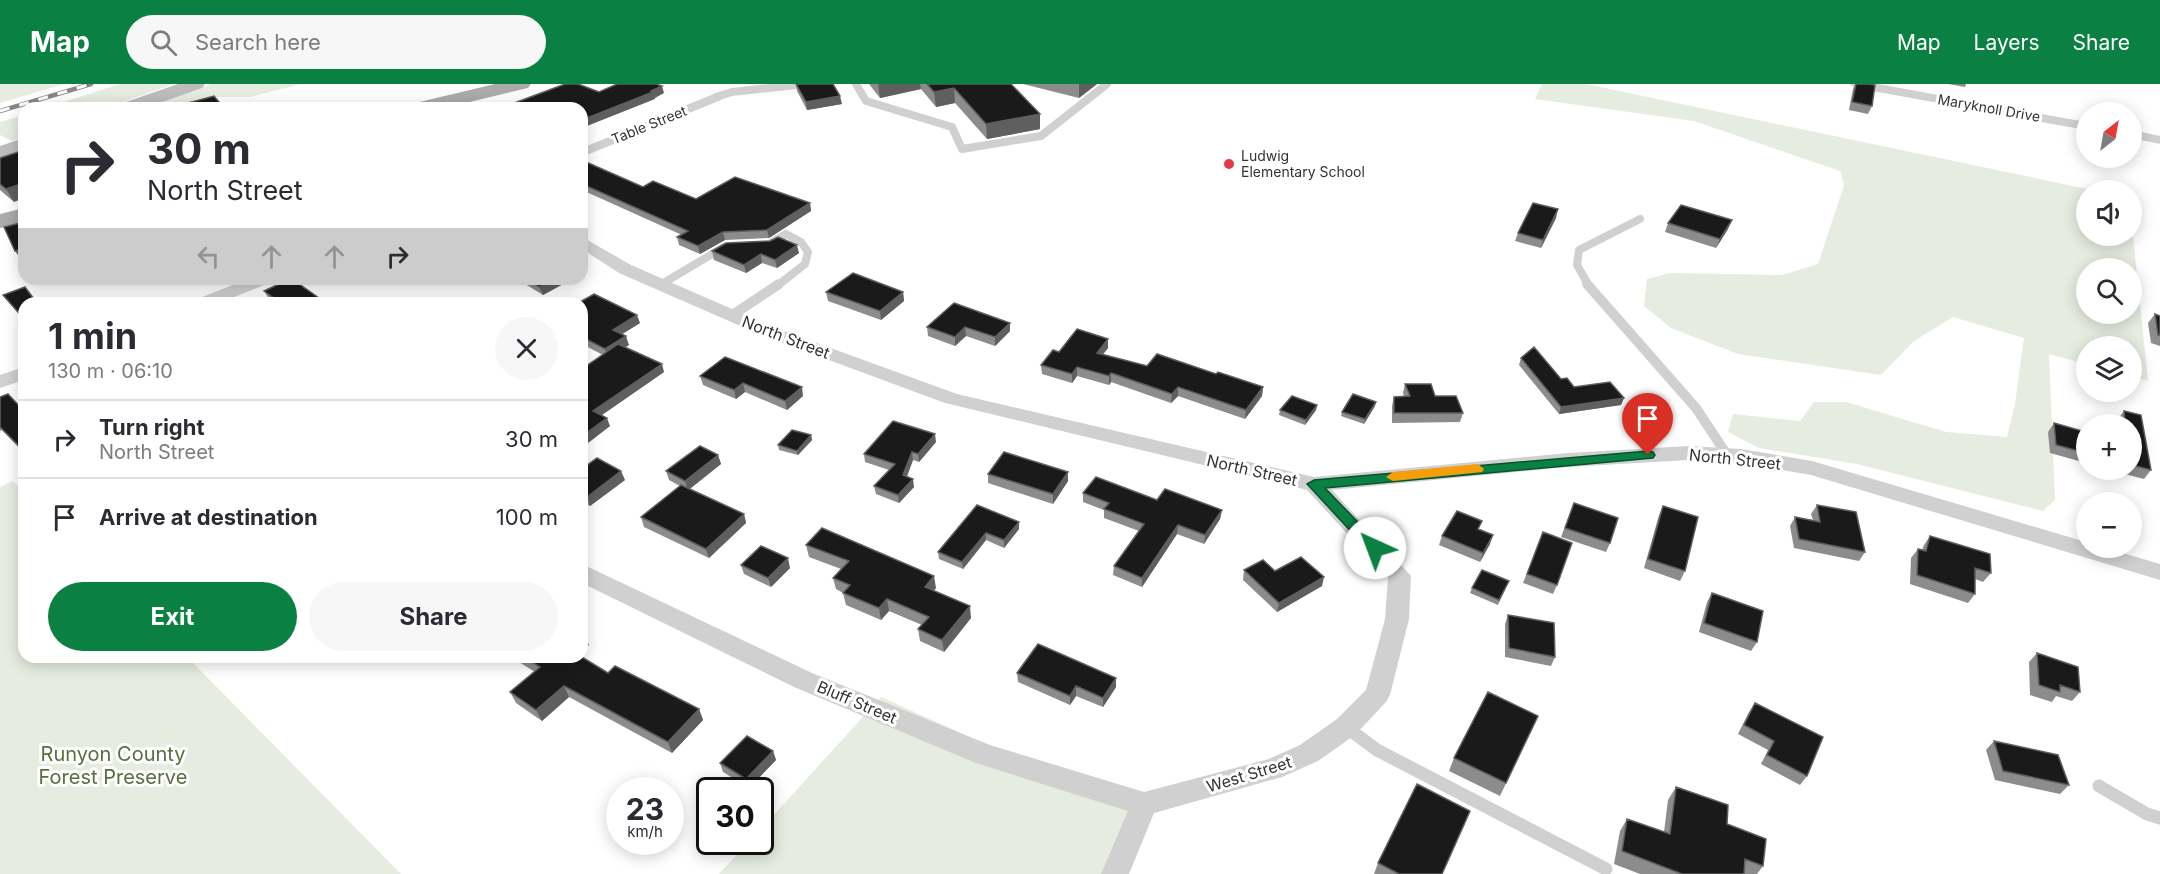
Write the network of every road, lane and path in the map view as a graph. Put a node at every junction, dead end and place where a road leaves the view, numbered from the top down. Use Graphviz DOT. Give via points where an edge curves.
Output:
graph roads {
  1 [pos="196,84"];
  2 [pos="521,84"];
  3 [pos="807,84"];
  4 [pos="856,84"];
  5 [pos="1107,84"];
  6 [pos="1856,84"];
  7 [pos="716,97"];
  8 [pos="144,102"];
  9 [pos="444,102"];
  10 [pos="2076,124"];
  11 [pos="2142,136"];
  12 [pos="2160,140"];
  13 [pos="18,146"];
  14 [pos="588,150"];
  15 [pos="0,153"];
  16 [pos="18,216"];
  17 [pos="1640,219"];
  18 [pos="0,221"];
  19 [pos="760,244"];
  20 [pos="733,245"];
  21 [pos="588,246"];
  22 [pos="248,285"];
  23 [pos="660,285"];
  24 [pos="218,297"];
  25 [pos="731,316"];
  26 [pos="18,375"];
  27 [pos="0,382"];
  28 [pos="1727,455"];
  29 [pos="1314,484"];
  30 [pos="2160,573"];
  31 [pos="588,575"];
  32 [pos="1346,727"];
  33 [pos="2099,786"];
  34 [pos="1144,804"];
  35 [pos="2160,818"];
  36 [pos="1606,869"];
  37 [pos="1115,874"];
  1 -- 8 [label="main road"];
  2 -- 9 [label="main road"];
  3 -- 7 [label="lane"];
  4 -- 5 [label="lane" via="866,101 952,127 962,149 1041,136"];
  6 -- 10 [label="street, Maryknoll Drive"];
  7 -- 14 [label="street, Table Street"];
  11 -- 12 [label="street"];
  13 -- 15 [label="main road"];
  16 -- 18 [label="main road"];
  17 -- 28 [label="lane" via="1579,250 1576,268 1696,408"];
  19 -- 25 [label="lane" via="771,244 786,234 801,242 808,252 805,264"];
  20 -- 23 [label="lane"];
  21 -- 23 [label="street, North Street"];
  22 -- 24 [label="street"];
  23 -- 25 [label="street, North Street"];
  25 -- 29 [label="street, North Street" via="952,399"];
  26 -- 27 [label="street"];
  28 -- 29 [label="street, North Street" via="1689,453 1568,460"];
  28 -- 30 [label="street, North Street" via="1812,468"];
  29 -- 32 [label="street, West Street" via="1400,576 1397,619 1377,695"];
  31 -- 34 [label="street, Bluff Street" via="803,680 985,755"];
  32 -- 34 [label="street, West Street" via="1309,753 1273,769"];
  32 -- 36 [label="lane" via="1377,750"];
  33 -- 35 [label="lane"];
  34 -- 37 [label="street"];
}
